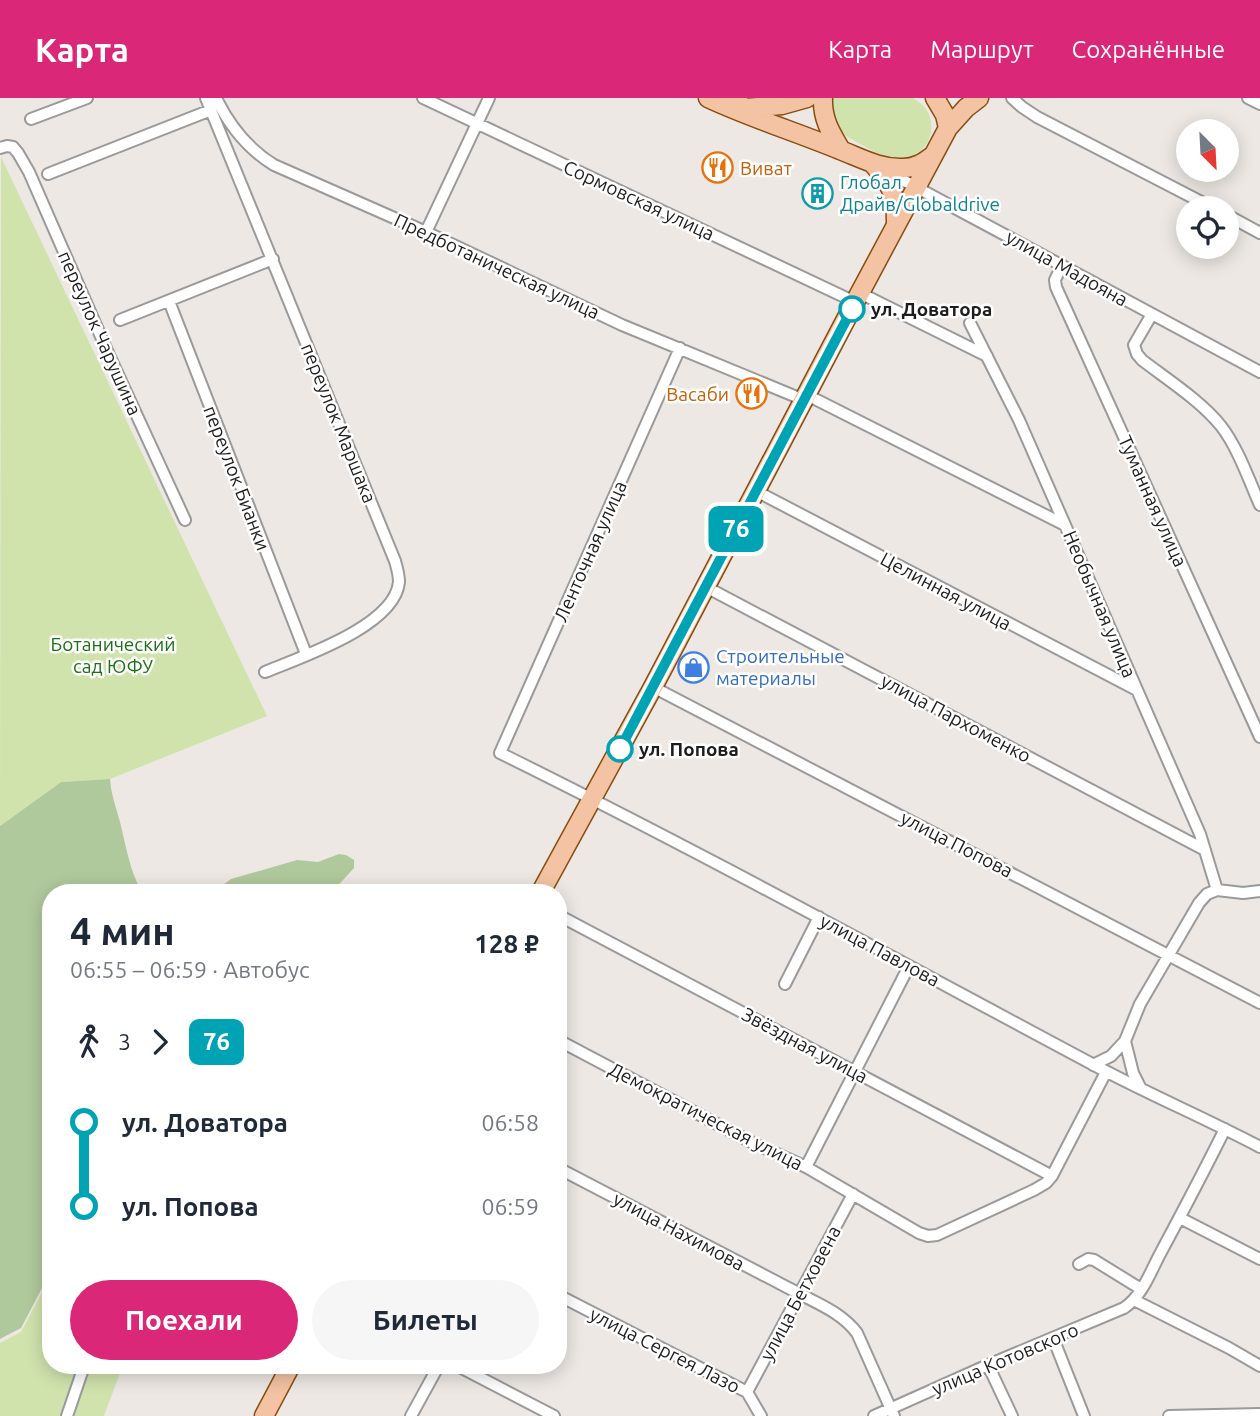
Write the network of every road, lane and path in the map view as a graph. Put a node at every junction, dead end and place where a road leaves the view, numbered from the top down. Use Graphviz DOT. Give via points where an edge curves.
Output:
graph roads {
  1 [pos="87,98"];
  2 [pos="206,98"];
  3 [pos="216,98"];
  4 [pos="423,98"];
  5 [pos="489,98"];
  6 [pos="708,98"];
  7 [pos="726,98"];
  8 [pos="807,98"];
  9 [pos="823,98"];
  10 [pos="935,98"];
  11 [pos="979,98"];
  12 [pos="1012,98"];
  13 [pos="1248,98"];
  14 [pos="1260,104"];
  15 [pos="211,110"];
  16 [pos="31,119"];
  17 [pos="477,124"];
  18 [pos="948,128"];
  19 [pos="0,148"];
  20 [pos="841,150"];
  21 [pos="935,153"];
  22 [pos="873,164"];
  23 [pos="48,174"];
  24 [pos="918,187"];
  25 [pos="1190,196"];
  26 [pos="1239,222"];
  27 [pos="896,227"];
  28 [pos="426,232"];
  29 [pos="1260,233"];
  30 [pos="273,259"];
  31 [pos="1062,265"];
  32 [pos="857,298"];
  33 [pos="169,301"];
  34 [pos="1152,314"];
  35 [pos="120,320"];
  36 [pos="970,324"];
  37 [pos="680,348"];
  38 [pos="987,356"];
  39 [pos="1260,372"];
  40 [pos="805,398"];
  41 [pos="756,491"];
  42 [pos="1260,505"];
  43 [pos="185,520"];
  44 [pos="1065,525"];
  45 [pos="706,587"];
  46 [pos="306,654"];
  47 [pos="265,672"];
  48 [pos="653,687"];
  49 [pos="1137,691"];
  50 [pos="1260,737"];
  51 [pos="500,753"];
  52 [pos="593,799"];
  53 [pos="1205,850"];
  54 [pos="545,884"];
  55 [pos="1217,890"];
  56 [pos="1260,891"];
  57 [pos="819,917"];
  58 [pos="567,920"];
  59 [pos="1168,954"];
  60 [pos="909,966"];
  61 [pos="785,984"];
  62 [pos="1260,1003"];
  63 [pos="1125,1041"];
  64 [pos="567,1045"];
  65 [pos="1093,1065"];
  66 [pos="855,1071"];
  67 [pos="1107,1072"];
  68 [pos="1141,1089"];
  69 [pos="1225,1129"];
  70 [pos="1260,1147"];
  71 [pos="806,1167"];
  72 [pos="567,1172"];
  73 [pos="1052,1176"];
  74 [pos="853,1194"];
  75 [pos="1180,1218"];
  76 [pos="1260,1259"];
  77 [pos="1079,1264"];
  78 [pos="1141,1289"];
  79 [pos="800,1294"];
  80 [pos="567,1300"];
  81 [pos="1134,1300"];
  82 [pos="1054,1338"];
  83 [pos="988,1365"];
  84 [pos="1260,1366"];
  85 [pos="82,1374"];
  86 [pos="286,1374"];
  87 [pos="434,1374"];
  88 [pos="472,1374"];
  89 [pos="747,1392"];
  90 [pos="538,1412"];
  91 [pos="892,1412"];
  92 [pos="1260,1414"];
  93 [pos="67,1416"];
  94 [pos="264,1416"];
  95 [pos="411,1416"];
  96 [pos="554,1416"];
  97 [pos="761,1416"];
  98 [pos="874,1416"];
  99 [pos="1012,1416"];
  100 [pos="1084,1416"];
  101 [pos="1169,1416"];
  1 -- 16 [label="street"];
  2 -- 15 [label="street"];
  3 -- 28 [label="street, Предботаническая улица" via="230,123 262,158"];
  4 -- 17 [label="street, Сормовская улица"];
  5 -- 17 [label="street"];
  6 -- 20 [label="main road"];
  7 -- 8 [label="main road" via="746,108"];
  9 -- 20 [label="main road" via="827,125"];
  10 -- 18 [label="main road"];
  11 -- 18 [label="main road"];
  12 -- 25 [label="street" via="1037,117"];
  13 -- 14 [label="street"];
  15 -- 23 [label="street"];
  15 -- 30 [label="street, переулок Маршака"];
  17 -- 28 [label="street"];
  17 -- 32 [label="street, Сормовская улица"];
  18 -- 21 [label="main road"];
  19 -- 43 [label="street, переулок Чарушина" via="13,147 29,172"];
  20 -- 22 [label="main road"];
  21 -- 22 [label="main road" via="924,163 905,169"];
  21 -- 24 [label="main road"];
  22 -- 24 [label="street, улица Мадояна"];
  22 -- 27 [label="main road" via="894,195"];
  24 -- 27 [label="main road"];
  24 -- 31 [label="street, улица Мадояна"];
  26 -- 29 [label="street"];
  27 -- 32 [label="main road"];
  28 -- 37 [label="street, Предботаническая улица"];
  30 -- 33 [label="street"];
  30 -- 46 [label="street, переулок Маршака" via="399,574 396,593 382,612 356,632"];
  31 -- 34 [label="street, улица Мадояна"];
  31 -- 50 [label="street, Туманная улица" via="1056,286"];
  32 -- 38 [label="street, Сормовская улица"];
  32 -- 40 [label="main road"];
  33 -- 35 [label="street"];
  33 -- 46 [label="street, переулок Бианки"];
  34 -- 39 [label="street, улица Мадояна"];
  34 -- 42 [label="street" via="1134,345 1137,354 1222,427"];
  36 -- 38 [label="street, Необычная улица"];
  37 -- 40 [label="street, Предботаническая улица"];
  37 -- 51 [label="street, Ленточная улица"];
  38 -- 44 [label="street, Необычная улица"];
  40 -- 41 [label="main road"];
  40 -- 44 [label="street, Предботаническая улица"];
  41 -- 45 [label="main road"];
  41 -- 49 [label="street, Целинная улица"];
  44 -- 49 [label="street, Необычная улица"];
  45 -- 48 [label="main road"];
  45 -- 53 [label="street, улица Пархоменко"];
  46 -- 47 [label="street, переулок Маршака"];
  48 -- 52 [label="main road"];
  48 -- 59 [label="street, улица Попова"];
  49 -- 53 [label="street, Необычная улица"];
  51 -- 52 [label="street, улица Павлова"];
  52 -- 54 [label="main road"];
  52 -- 57 [label="street, улица Павлова"];
  53 -- 55 [label="street, Необычная улица"];
  55 -- 56 [label="street"];
  55 -- 59 [label="street" via="1199,903"];
  57 -- 60 [label="street, улица Павлова"];
  57 -- 61 [label="street"];
  58 -- 66 [label="street, Звёздная улица"];
  59 -- 62 [label="street, улица Попова"];
  59 -- 63 [label="street"];
  60 -- 65 [label="street, улица Павлова"];
  60 -- 66 [label="street"];
  63 -- 65 [label="street" via="1111,1056"];
  63 -- 68 [label="street"];
  64 -- 71 [label="street, Демократическая улица"];
  65 -- 67 [label="street, улица Павлова"];
  66 -- 71 [label="street"];
  66 -- 73 [label="street, Звёздная улица"];
  67 -- 68 [label="street, улица Павлова"];
  67 -- 73 [label="street"];
  68 -- 69 [label="street, улица Павлова"];
  69 -- 70 [label="street, улица Павлова"];
  69 -- 75 [label="street, улица Котовского"];
  71 -- 74 [label="street, Демократическая улица"];
  72 -- 79 [label="street, улица Нахимова"];
  73 -- 74 [label="street, Демократическая улица" via="1034,1190 937,1236 919,1233"];
  74 -- 79 [label="street, улица Бетховена"];
  75 -- 76 [label="street"];
  75 -- 78 [label="street, улица Котовского"];
  77 -- 78 [label="street" via="1094,1260"];
  78 -- 81 [label="street, улица Котовского"];
  79 -- 89 [label="street, улица Бетховена"];
  79 -- 91 [label="street, улица Нахимова" via="839,1315 857,1333"];
  80 -- 89 [label="street, улица Сергея Лазо"];
  81 -- 82 [label="street, улица Котовского"];
  81 -- 84 [label="street"];
  82 -- 83 [label="street, улица Котовского"];
  82 -- 100 [label="street"];
  83 -- 91 [label="street, улица Котовского"];
  83 -- 99 [label="street"];
  85 -- 93 [label="street"];
  86 -- 94 [label="main road"];
  87 -- 95 [label="street"];
  88 -- 90 [label="street"];
  89 -- 97 [label="street, улица Сергея Лазо"];
  90 -- 96 [label="street"];
  91 -- 98 [label="street, улица Котовского"];
  92 -- 101 [label="street"];
}
